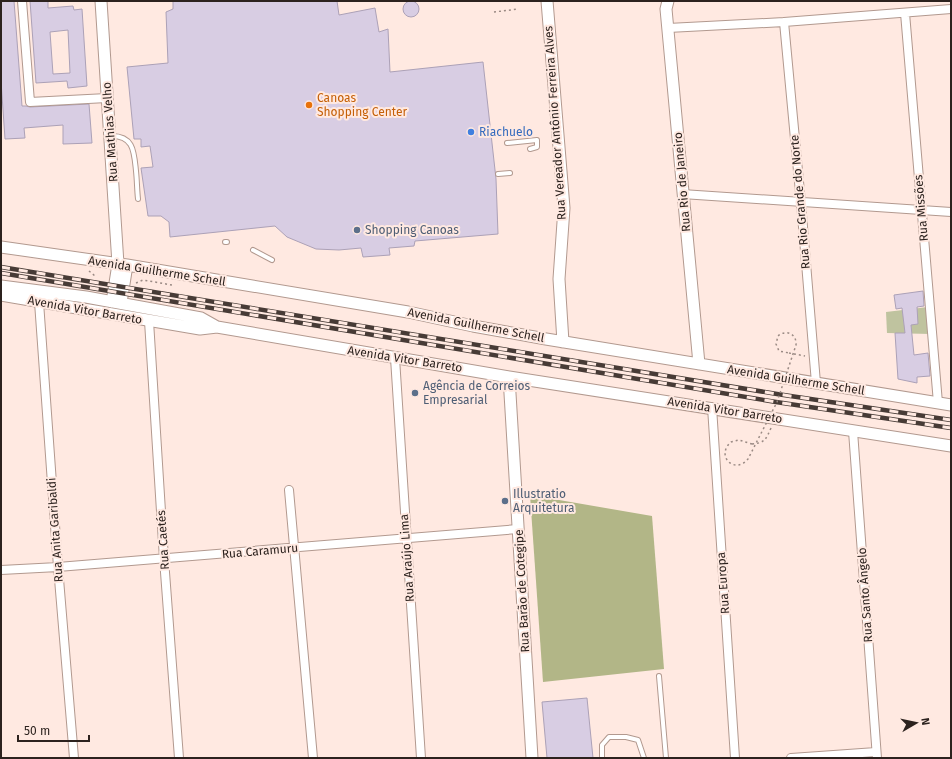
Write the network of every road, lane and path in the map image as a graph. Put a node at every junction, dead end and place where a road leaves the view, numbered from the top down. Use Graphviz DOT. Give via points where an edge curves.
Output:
graph roads {
  1 [pos="22,1"];
  2 [pos="101,1"];
  3 [pos="547,1"];
  4 [pos="666,4"];
  5 [pos="518,9"];
  6 [pos="951,9"];
  7 [pos="494,12"];
  8 [pos="904,13"];
  9 [pos="784,22"];
  10 [pos="668,28"];
  11 [pos="107,98"];
  12 [pos="110,136"];
  13 [pos="507,143"];
  14 [pos="530,149"];
  15 [pos="510,173"];
  16 [pos="498,174"];
  17 [pos="682,194"];
  18 [pos="138,199"];
  19 [pos="801,203"];
  20 [pos="921,210"];
  21 [pos="951,212"];
  22 [pos="1,247"];
  23 [pos="253,250"];
  24 [pos="272,260"];
  25 [pos="123,264"];
  26 [pos="1,286"];
  27 [pos="1,296"];
  28 [pos="39,302"];
  29 [pos="117,302"];
  30 [pos="149,321"];
  31 [pos="217,327"];
  32 [pos="563,342"];
  33 [pos="813,357"];
  34 [pos="395,358"];
  35 [pos="699,364"];
  36 [pos="509,377"];
  37 [pos="816,383"];
  38 [pos="938,403"];
  39 [pos="951,405"];
  40 [pos="712,407"];
  41 [pos="776,418"];
  42 [pos="852,431"];
  43 [pos="951,446"];
  44 [pos="289,490"];
  45 [pos="518,529"];
  46 [pos="406,539"];
  47 [pos="294,548"];
  48 [pos="164,559"];
  49 [pos="58,567"];
  50 [pos="1,570"];
  51 [pos="659,676"];
  52 [pos="876,755"];
  53 [pos="74,758"];
  54 [pos="179,758"];
  55 [pos="313,758"];
  56 [pos="420,758"];
  57 [pos="532,758"];
  58 [pos="602,758"];
  59 [pos="644,758"];
  60 [pos="666,758"];
  61 [pos="735,758"];
  62 [pos="791,758"];
  1 -- 11 [label="street" via="30,102"];
  2 -- 11 [label="main road, Rua Mathias Velho"];
  3 -- 32 [label="main road, Rua Vereador Antônio Ferreira Alves" via="564,208 559,279"];
  4 -- 10 [label="main road, Rua Rio de Janeiro"];
  5 -- 7 [label="path"];
  6 -- 8 [label="street"];
  8 -- 9 [label="street"];
  8 -- 20 [label="street, Rua Missões"];
  9 -- 10 [label="street"];
  9 -- 19 [label="street, Rua Rio Grande do Norte"];
  10 -- 17 [label="main road, Rua Rio de Janeiro"];
  11 -- 12 [label="main road, Rua Mathias Velho"];
  12 -- 18 [label="lane" via="118,136 129,142 134,150"];
  12 -- 25 [label="main road, Rua Mathias Velho"];
  13 -- 14 [label="lane" via="537,140 537,147"];
  15 -- 16 [label="lane"];
  17 -- 19 [label="street"];
  17 -- 35 [label="main road, Rua Rio de Janeiro"];
  19 -- 20 [label="street"];
  19 -- 33 [label="street, Rua Rio Grande do Norte"];
  20 -- 21 [label="street"];
  20 -- 38 [label="street, Rua Missões"];
  22 -- 25 [label="main road, Avenida Guilherme Schell"];
  23 -- 24 [label="lane"];
  25 -- 29 [label="main road, Rua Mathias Velho"];
  25 -- 32 [label="main road, Avenida Guilherme Schell" via="408,312"];
  26 -- 29 [label="main road"];
  27 -- 28 [label="main road, Avenida Vitor Barreto"];
  28 -- 30 [label="main road, Avenida Vitor Barreto"];
  28 -- 49 [label="street, Rua Anita Garibaldi"];
  29 -- 31 [label="main road" via="201,318"];
  30 -- 31 [label="main road, Avenida Vitor Barreto" via="200,329"];
  30 -- 48 [label="street, Rua Caetés"];
  31 -- 34 [label="main road, Avenida Vitor Barreto"];
  32 -- 35 [label="main road, Avenida Guilherme Schell"];
  33 -- 37 [label="street, Rua Rio Grande do Norte"];
  33 -- 41 [label="path, bridge" via="789,354 779,350 776,344 778,336 788,332 795,338 796,345 777,402 748,459 737,465 728,461 725,449 731,442 739,440 752,444 760,443 766,439"];
  34 -- 36 [label="main road, Avenida Vitor Barreto"];
  34 -- 46 [label="street, Rua Araújo Lima"];
  35 -- 37 [label="main road, Avenida Guilherme Schell"];
  36 -- 40 [label="main road, Avenida Vitor Barreto"];
  36 -- 45 [label="main road, Rua Barão de Cotegipe"];
  37 -- 38 [label="main road, Avenida Guilherme Schell"];
  38 -- 39 [label="main road, Avenida Guilherme Schell"];
  40 -- 41 [label="main road, Avenida Vitor Barreto"];
  40 -- 61 [label="street, Rua Europa"];
  41 -- 42 [label="main road, Avenida Vitor Barreto"];
  42 -- 43 [label="main road, Avenida Vitor Barreto"];
  42 -- 52 [label="street, Rua Santo Ângelo"];
  44 -- 47 [label="street"];
  45 -- 46 [label="street, Rua Caramuru"];
  45 -- 57 [label="main road, Rua Barão de Cotegipe"];
  46 -- 47 [label="street, Rua Caramuru"];
  46 -- 56 [label="street, Rua Araújo Lima"];
  47 -- 48 [label="street, Rua Caramuru"];
  47 -- 55 [label="street"];
  48 -- 49 [label="street, Rua Caramuru"];
  48 -- 54 [label="street, Rua Caetés"];
  49 -- 50 [label="street, Rua Caramuru"];
  49 -- 53 [label="street, Rua Anita Garibaldi"];
  51 -- 60 [label="lane"];
  52 -- 62 [label="street"];
  58 -- 59 [label="lane" via="602,745 609,737 638,740"];
}
